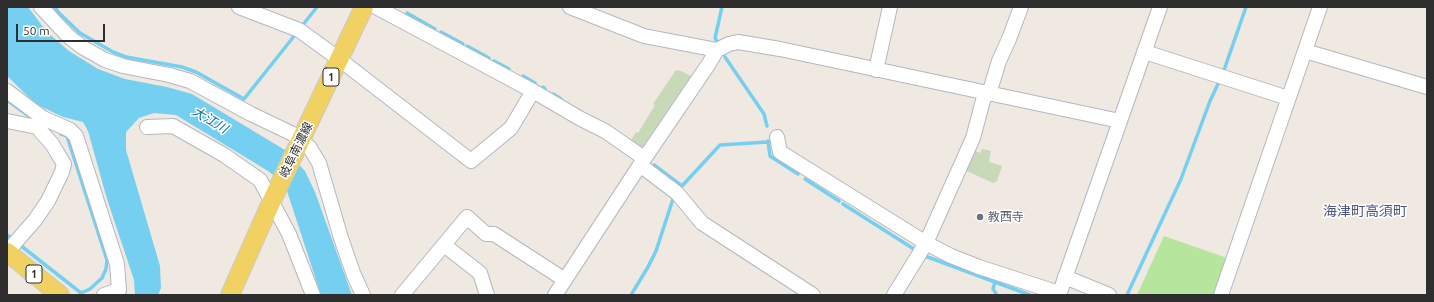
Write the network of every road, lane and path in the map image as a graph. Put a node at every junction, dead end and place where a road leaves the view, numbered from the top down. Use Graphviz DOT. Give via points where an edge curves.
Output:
graph roads {
  1 [pos="41,7"];
  2 [pos="239,7"];
  3 [pos="364,7"];
  4 [pos="376,7"];
  5 [pos="570,7"];
  6 [pos="890,7"];
  7 [pos="1021,7"];
  8 [pos="1160,7"];
  9 [pos="1320,7"];
  10 [pos="716,50"];
  11 [pos="1305,51"];
  12 [pos="1145,52"];
  13 [pos="340,59"];
  14 [pos="876,70"];
  15 [pos="1427,87"];
  16 [pos="7,91"];
  17 [pos="533,91"];
  18 [pos="988,94"];
  19 [pos="1288,98"];
  20 [pos="7,120"];
  21 [pos="1120,121"];
  22 [pos="40,123"];
  23 [pos="147,127"];
  24 [pos="777,137"];
  25 [pos="299,143"];
  26 [pos="642,162"];
  27 [pos="273,198"];
  28 [pos="926,243"];
  29 [pos="444,245"];
  30 [pos="9,257"];
  31 [pos="1065,277"];
  32 [pos="565,280"];
  33 [pos="120,293"];
  34 [pos="233,294"];
  35 [pos="1059,294"];
  36 [pos="60,295"];
  37 [pos="104,295"];
  38 [pos="313,295"];
  39 [pos="363,295"];
  40 [pos="402,295"];
  41 [pos="487,295"];
  42 [pos="555,295"];
  43 [pos="813,295"];
  44 [pos="894,295"];
  45 [pos="1109,295"];
  46 [pos="1221,295"];
  1 -- 25 [label="street" via="68,36 105,60 190,81"];
  2 -- 13 [label="street" via="299,30"];
  3 -- 13 [label="main road, 岐阜南濃線 / 1"];
  4 -- 17 [label="street"];
  5 -- 10 [label="street" via="644,36"];
  6 -- 14 [label="street"];
  7 -- 18 [label="street"];
  8 -- 12 [label="street"];
  9 -- 11 [label="street"];
  10 -- 14 [label="street" via="738,42"];
  10 -- 26 [label="street"];
  11 -- 15 [label="street"];
  11 -- 19 [label="street"];
  12 -- 19 [label="street"];
  12 -- 21 [label="street"];
  13 -- 17 [label="street" via="471,161 511,128"];
  13 -- 25 [label="main road, 岐阜南濃線 / 1"];
  14 -- 18 [label="street"];
  16 -- 22 [label="street"];
  17 -- 26 [label="street" via="605,131"];
  18 -- 21 [label="street"];
  18 -- 28 [label="street" via="973,138"];
  19 -- 46 [label="street"];
  20 -- 22 [label="street"];
  21 -- 31 [label="street"];
  22 -- 30 [label="street" via="64,164 48,201"];
  22 -- 33 [label="street" via="70,130 76,136 117,264"];
  23 -- 27 [label="street" via="173,126 224,155 260,180"];
  24 -- 28 [label="street" via="780,152"];
  25 -- 27 [label="main road, 岐阜南濃線 / 1"];
  25 -- 39 [label="street" via="310,148 319,164 352,273"];
  26 -- 32 [label="street"];
  26 -- 43 [label="street" via="677,193 702,223"];
  27 -- 34 [label="main road, 岐阜南濃線 / 1"];
  27 -- 38 [label="street"];
  28 -- 35 [label="street" via="958,259"];
  28 -- 44 [label="street"];
  29 -- 32 [label="street" via="467,217 486,234 494,234"];
  29 -- 40 [label="street"];
  29 -- 41 [label="street" via="480,273"];
  30 -- 36 [label="main road, 1"];
  31 -- 35 [label="street"];
  31 -- 45 [label="street"];
  32 -- 42 [label="street"];
  33 -- 37 [label="street"];
}
